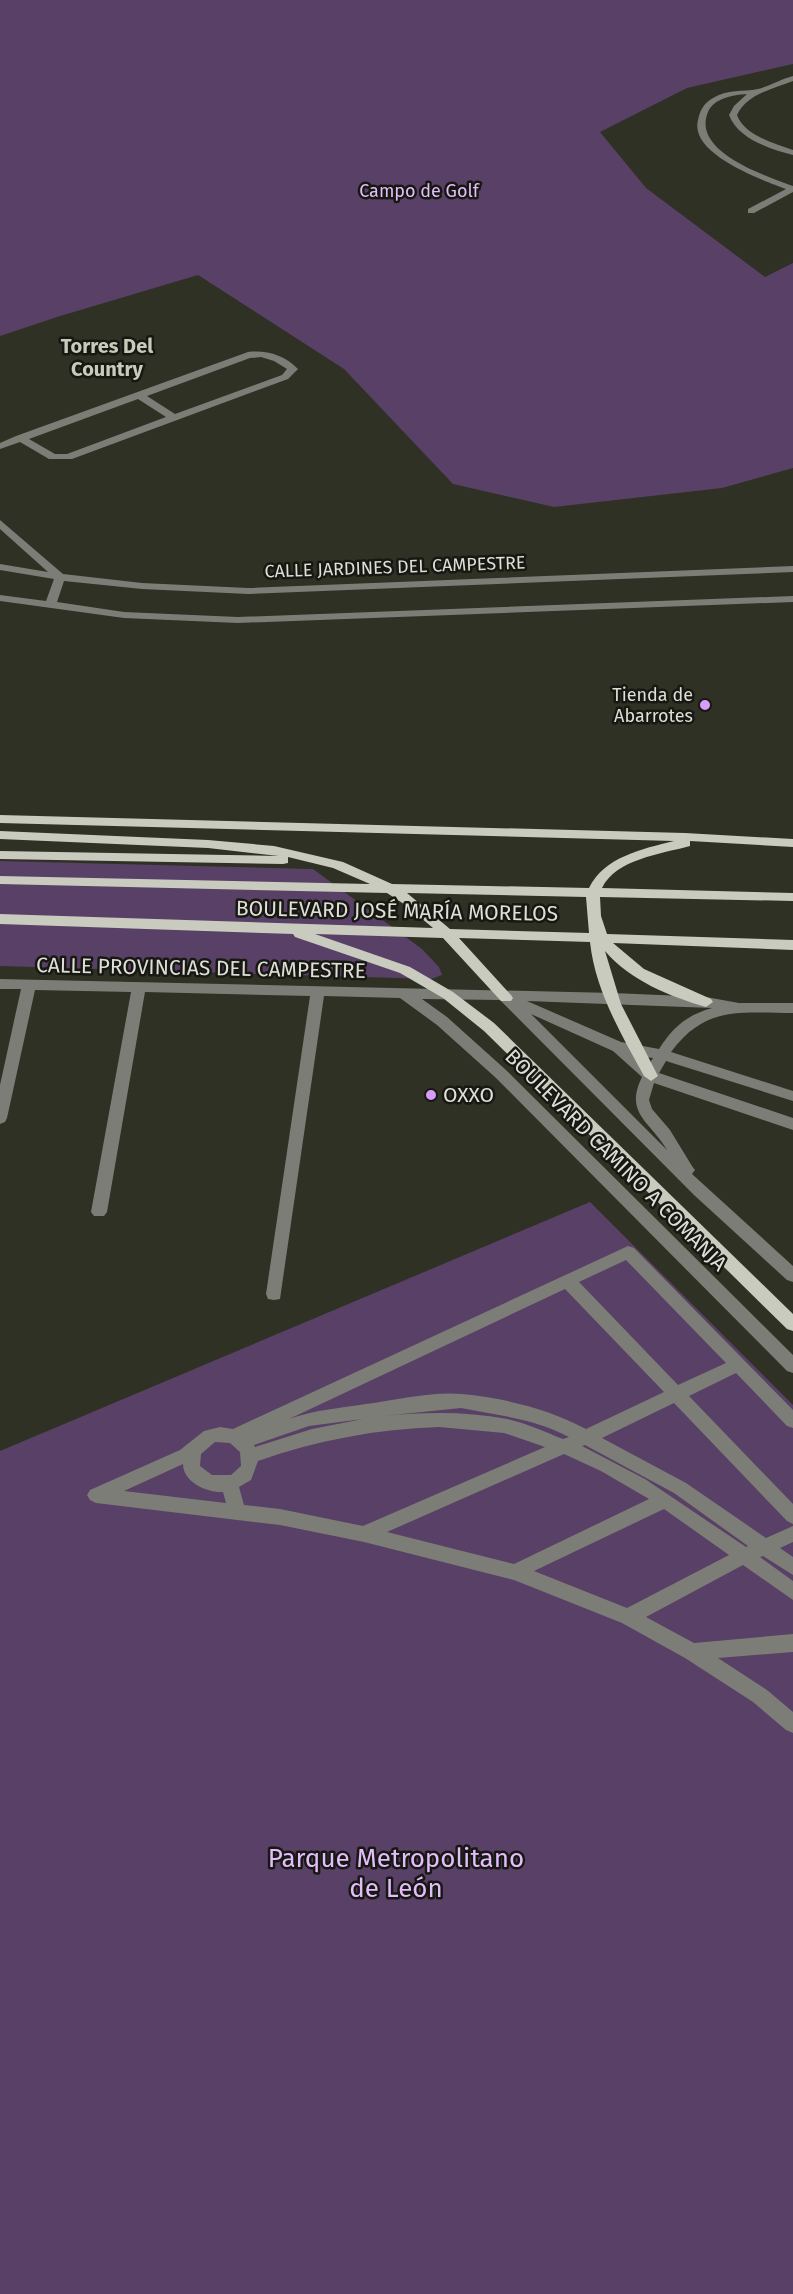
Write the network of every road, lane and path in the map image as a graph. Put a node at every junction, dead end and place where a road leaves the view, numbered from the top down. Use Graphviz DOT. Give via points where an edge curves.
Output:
graph roads {
  1 [pos="793,78"];
  2 [pos="759,91"];
  3 [pos="793,153"];
  4 [pos="793,189"];
  5 [pos="751,211"];
  6 [pos="139,395"];
  7 [pos="174,418"];
  8 [pos="20,438"];
  9 [pos="0,446"];
  10 [pos="0,523"];
  11 [pos="0,567"];
  12 [pos="793,569"];
  13 [pos="60,577"];
  14 [pos="0,598"];
  15 [pos="793,599"];
  16 [pos="50,605"];
  17 [pos="0,819"];
  18 [pos="0,835"];
  19 [pos="733,840"];
  20 [pos="793,843"];
  21 [pos="0,855"];
  22 [pos="322,861"];
  23 [pos="0,880"];
  24 [pos="793,897"];
  25 [pos="0,919"];
  26 [pos="595,921"];
  27 [pos="289,930"];
  28 [pos="793,945"];
  29 [pos="0,984"];
  30 [pos="29,985"];
  31 [pos="139,987"];
  32 [pos="317,993"];
  33 [pos="400,994"];
  34 [pos="506,998"];
  35 [pos="613,998"];
  36 [pos="706,1002"];
  37 [pos="739,1008"];
  38 [pos="793,1008"];
  39 [pos="618,1047"];
  40 [pos="636,1048"];
  41 [pos="663,1055"];
  42 [pos="651,1076"];
  43 [pos="793,1096"];
  44 [pos="0,1118"];
  45 [pos="793,1124"];
  46 [pos="699,1191"];
  47 [pos="99,1212"];
  48 [pos="793,1276"];
  49 [pos="569,1282"];
  50 [pos="274,1294"];
  51 [pos="793,1324"];
  52 [pos="739,1364"];
  53 [pos="793,1366"];
  54 [pos="677,1393"];
  55 [pos="793,1421"];
  56 [pos="586,1437"];
  57 [pos="242,1444"];
  58 [pos="563,1445"];
  59 [pos="193,1451"];
  60 [pos="230,1484"];
  61 [pos="665,1500"];
  62 [pos="237,1512"];
  63 [pos="793,1516"];
  64 [pos="364,1534"];
  65 [pos="793,1534"];
  66 [pos="765,1548"];
  67 [pos="744,1556"];
  68 [pos="793,1567"];
  69 [pos="515,1572"];
  70 [pos="793,1592"];
  71 [pos="628,1617"];
  72 [pos="793,1643"];
  73 [pos="692,1652"];
  74 [pos="793,1724"];
  1 -- 2 [label="street"];
  2 -- 3 [label="street" via="735,110 736,125"];
  2 -- 4 [label="street" via="716,99 704,111 702,129 711,148 725,158"];
  4 -- 5 [label="street"];
  6 -- 7 [label="street"];
  6 -- 7 [label="street" via="248,355 274,356 293,369 285,377"];
  6 -- 8 [label="street"];
  7 -- 8 [label="street" via="68,457 53,457"];
  8 -- 9 [label="street"];
  10 -- 13 [label="street"];
  11 -- 13 [label="street, CALLE JARDINES DEL CAMPESTRE"];
  12 -- 13 [label="street, CALLE JARDINES DEL CAMPESTRE" via="248,591 190,590"];
  13 -- 16 [label="street"];
  14 -- 16 [label="street"];
  15 -- 16 [label="street" via="238,620 124,615"];
  17 -- 19 [label="main road"];
  18 -- 22 [label="main road" via="253,847"];
  19 -- 20 [label="main road"];
  19 -- 26 [label="main road" via="682,843 615,866 600,878 591,897"];
  21 -- 22 [label="main road"];
  22 -- 34 [label="main road" via="354,870 399,893"];
  23 -- 24 [label="main road, BOULEVARD JOSÉ MARÍA MORELOS"];
  25 -- 27 [label="main road, BOULEVARD JOSÉ MARÍA MORELOS"];
  26 -- 35 [label="main road" via="596,953"];
  26 -- 36 [label="main road" via="608,946 624,960 663,984"];
  27 -- 28 [label="main road, BOULEVARD JOSÉ MARÍA MORELOS"];
  27 -- 51 [label="main road" via="405,970 448,995 489,1027"];
  29 -- 30 [label="street, CALLE PROVINCIAS DEL CAMPESTRE"];
  30 -- 31 [label="street, CALLE PROVINCIAS DEL CAMPESTRE"];
  30 -- 44 [label="street"];
  31 -- 32 [label="street, CALLE PROVINCIAS DEL CAMPESTRE"];
  31 -- 47 [label="street"];
  32 -- 33 [label="street, CALLE PROVINCIAS DEL CAMPESTRE"];
  32 -- 50 [label="street"];
  33 -- 34 [label="street, CALLE PROVINCIAS DEL CAMPESTRE"];
  33 -- 53 [label="street, BOULEVARD CAMINO A COMANJA" via="442,1021 501,1074"];
  34 -- 35 [label="street, CALLE PROVINCIAS DEL CAMPESTRE"];
  34 -- 39 [label="street"];
  34 -- 46 [label="street, BOULEVARD CAMINO A COMANJA"];
  35 -- 36 [label="street, CALLE PROVINCIAS DEL CAMPESTRE"];
  35 -- 40 [label="main road"];
  36 -- 37 [label="street, CALLE PROVINCIAS DEL CAMPESTRE"];
  37 -- 38 [label="street"];
  37 -- 41 [label="street" via="709,1013 687,1024"];
  39 -- 40 [label="street"];
  39 -- 42 [label="street"];
  40 -- 41 [label="street"];
  40 -- 42 [label="main road"];
  41 -- 42 [label="street"];
  41 -- 43 [label="street"];
  42 -- 45 [label="street"];
  42 -- 46 [label="street" via="644,1086 642,1101"];
  46 -- 48 [label="street, BOULEVARD CAMINO A COMANJA"];
  49 -- 52 [label="street" via="628,1252"];
  49 -- 54 [label="street"];
  49 -- 57 [label="street"];
  52 -- 54 [label="street"];
  52 -- 55 [label="street"];
  54 -- 56 [label="street"];
  54 -- 63 [label="street"];
  56 -- 57 [label="street" via="559,1423 461,1401 309,1419"];
  56 -- 58 [label="street"];
  56 -- 66 [label="street" via="680,1488"];
  57 -- 58 [label="street" via="286,1442 381,1423 449,1419 506,1426"];
  57 -- 59 [label="street" via="216,1435 206,1438"];
  57 -- 60 [label="street" via="245,1472"];
  58 -- 61 [label="street"];
  58 -- 64 [label="street"];
  59 -- 60 [label="street" via="191,1468 202,1481 211,1485"];
  59 -- 62 [label="street" via="96,1495"];
  60 -- 62 [label="street"];
  61 -- 67 [label="street"];
  61 -- 69 [label="street"];
  62 -- 64 [label="street"];
  64 -- 69 [label="street"];
  65 -- 66 [label="street"];
  66 -- 67 [label="street"];
  66 -- 68 [label="street"];
  67 -- 70 [label="street"];
  67 -- 71 [label="street"];
  69 -- 71 [label="street"];
  71 -- 73 [label="street"];
  72 -- 73 [label="street"];
  73 -- 74 [label="street" via="760,1696"];
}
